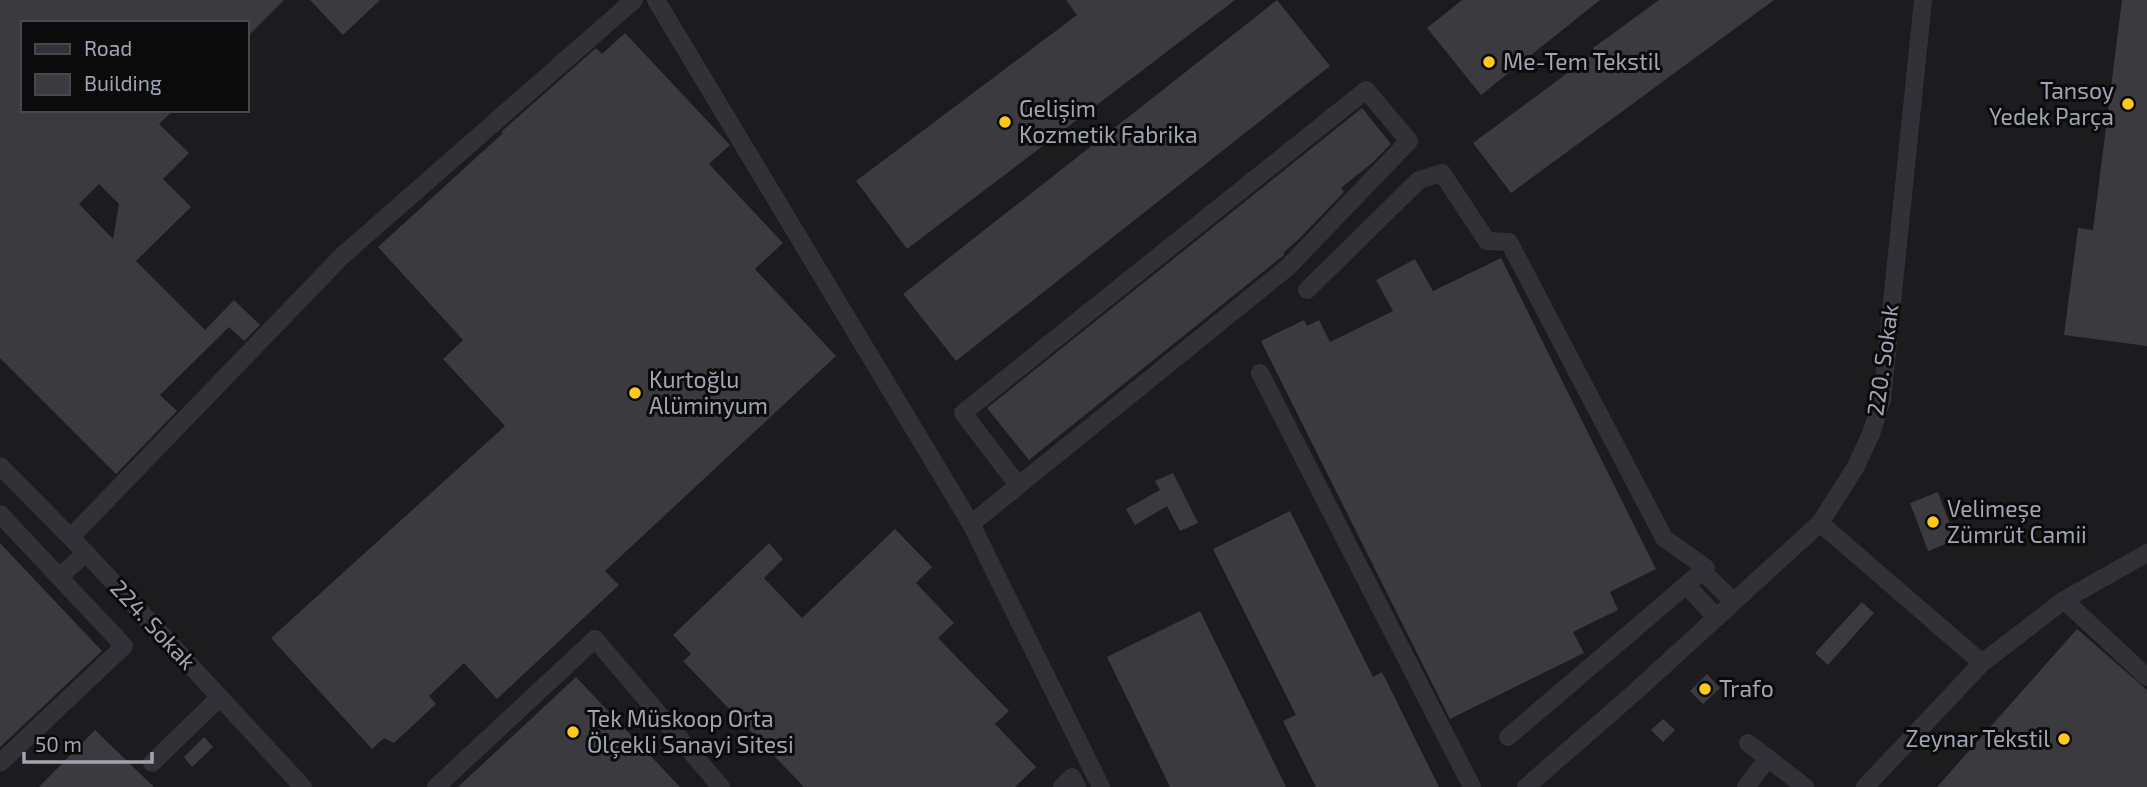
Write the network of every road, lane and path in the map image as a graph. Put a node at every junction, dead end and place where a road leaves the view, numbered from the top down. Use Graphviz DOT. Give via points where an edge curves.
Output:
graph roads {
  1 [pos="634,0"];
  2 [pos="656,0"];
  3 [pos="1923,0"];
  4 [pos="1307,290"];
  5 [pos="1260,373"];
  6 [pos="0,467"];
  7 [pos="1018,485"];
  8 [pos="0,514"];
  9 [pos="1820,523"];
  10 [pos="971,524"];
  11 [pos="71,537"];
  12 [pos="86,553"];
  13 [pos="2147,553"];
  14 [pos="1702,571"];
  15 [pos="59,577"];
  16 [pos="1686,585"];
  17 [pos="2064,600"];
  18 [pos="1734,602"];
  19 [pos="1717,618"];
  20 [pos="1982,663"];
  21 [pos="2147,677"];
  22 [pos="220,697"];
  23 [pos="1508,737"];
  24 [pos="1748,743"];
  25 [pos="1768,758"];
  26 [pos="0,763"];
  27 [pos="152,763"];
  28 [pos="303,787"];
  29 [pos="436,787"];
  30 [pos="722,787"];
  31 [pos="1062,787"];
  32 [pos="1077,787"];
  33 [pos="1101,787"];
  34 [pos="1472,787"];
  35 [pos="1526,787"];
  36 [pos="1746,787"];
  37 [pos="1805,787"];
  38 [pos="1865,787"];
  1 -- 11 [label="street" via="342,256"];
  2 -- 10 [label="street"];
  3 -- 9 [label="street, 220. Sokak" via="1882,400 1855,468"];
  4 -- 14 [label="street" via="1419,180 1441,173 1487,241 1509,242 1664,538 1706,568"];
  5 -- 34 [label="street"];
  6 -- 11 [label="street, 224. Sokak"];
  7 -- 7 [label="street" via="1288,267 1409,141 1366,90 963,413"];
  7 -- 10 [label="street"];
  8 -- 15 [label="street"];
  9 -- 18 [label="street, 220. Sokak"];
  9 -- 20 [label="street"];
  10 -- 33 [label="street"];
  11 -- 12 [label="street, 224. Sokak"];
  12 -- 15 [label="street"];
  12 -- 22 [label="street, 224. Sokak"];
  13 -- 17 [label="street"];
  14 -- 16 [label="street"];
  14 -- 18 [label="street"];
  15 -- 26 [label="street" via="124,646"];
  16 -- 19 [label="street"];
  16 -- 23 [label="street"];
  17 -- 20 [label="street"];
  17 -- 21 [label="street"];
  18 -- 19 [label="street, 220. Sokak"];
  19 -- 35 [label="street, 220. Sokak"];
  20 -- 38 [label="street"];
  22 -- 27 [label="street"];
  22 -- 28 [label="street, 224. Sokak"];
  24 -- 25 [label="street"];
  25 -- 36 [label="street"];
  25 -- 37 [label="street"];
  29 -- 30 [label="street" via="595,639"];
  31 -- 32 [label="street" via="1072,777"];
}
